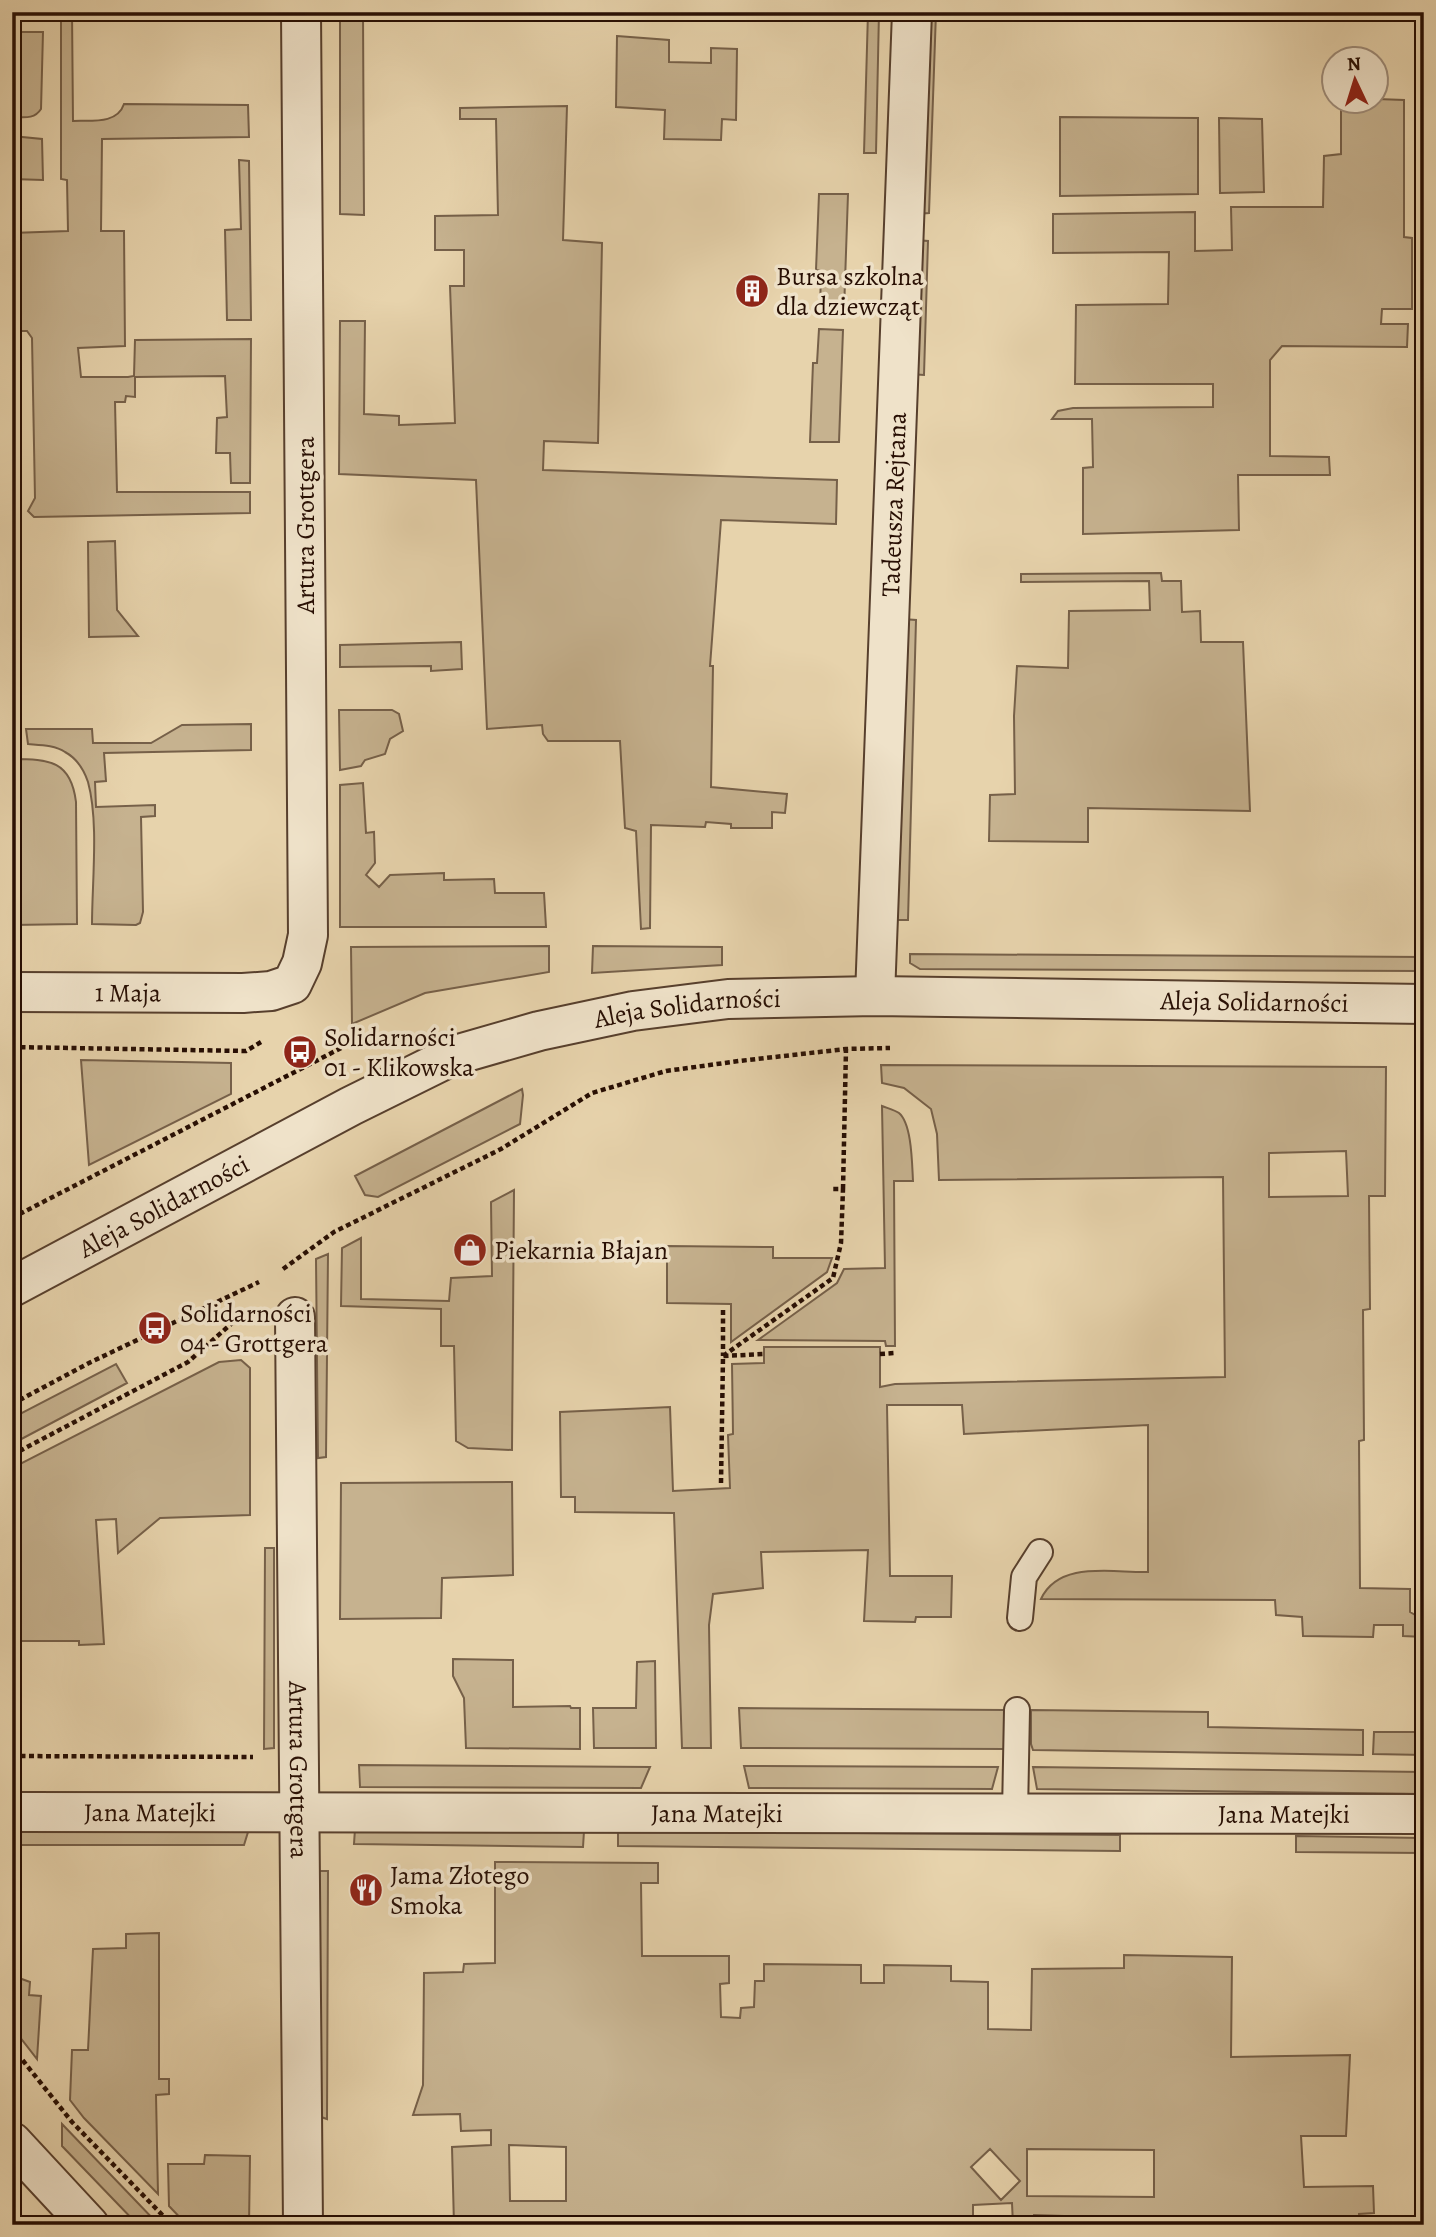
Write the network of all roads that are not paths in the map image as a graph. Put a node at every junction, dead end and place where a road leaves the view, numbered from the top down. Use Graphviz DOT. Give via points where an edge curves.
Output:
graph roads {
  1 [pos="301,12"];
  2 [pos="912,12"];
  3 [pos="12,992"];
  4 [pos="243,993"];
  5 [pos="874,996"];
  6 [pos="1424,1004"];
  7 [pos="12,1287"];
  8 [pos="295,1317"];
  9 [pos="1040,1552"];
  10 [pos="1020,1618"];
  11 [pos="1017,1710"];
  12 [pos="12,1812"];
  13 [pos="300,1813"];
  14 [pos="1014,1813"];
  15 [pos="1424,1814"];
  16 [pos="12,2142"];
  17 [pos="89,2225"];
  18 [pos="303,2225"];
  1 -- 4 [label="street, Artura Grottgera" via="308,935 292,984"];
  2 -- 5 [label="street, Tadeusza Rejtana"];
  3 -- 4 [label="street, 1 Maja"];
  5 -- 6 [label="street, Aleja Solidarności"];
  5 -- 7 [label="street, Aleja Solidarności" via="728,999 633,1011 452,1056"];
  8 -- 13 [label="street, Artura Grottgera"];
  9 -- 10 [label="lane" via="1024,1577"];
  11 -- 14 [label="lane"];
  12 -- 13 [label="street, Jana Matejki"];
  13 -- 14 [label="street, Jana Matejki"];
  13 -- 18 [label="street, Artura Grottgera"];
  14 -- 15 [label="street, Jana Matejki"];
  16 -- 17 [label="street"];
}
